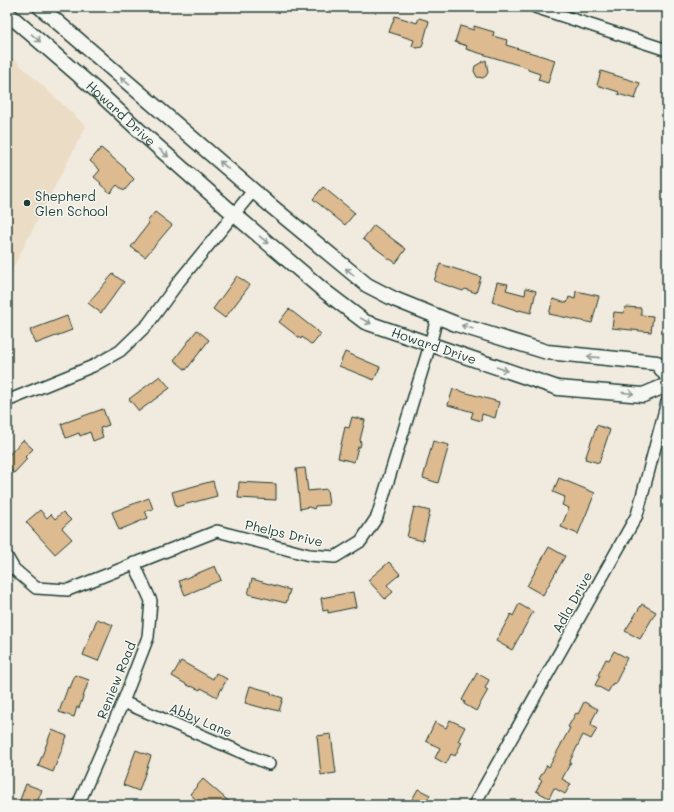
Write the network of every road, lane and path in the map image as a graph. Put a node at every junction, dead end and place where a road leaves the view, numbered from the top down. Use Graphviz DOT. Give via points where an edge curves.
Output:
graph roads {
  1 [pos="40,7"];
  2 [pos="535,7"];
  3 [pos="7,13"];
  4 [pos="667,50"];
  5 [pos="254,191"];
  6 [pos="235,215"];
  7 [pos="437,317"];
  8 [pos="430,345"];
  9 [pos="667,376"];
  10 [pos="667,385"];
  11 [pos="7,401"];
  12 [pos="667,402"];
  13 [pos="7,557"];
  14 [pos="134,563"];
  15 [pos="123,702"];
  16 [pos="268,764"];
  17 [pos="78,805"];
  18 [pos="474,805"];
  5 -- 1 [label="street, Howard Drive, one-way"];
  2 -- 4 [label="street"];
  3 -- 6 [label="street, Howard Drive, one-way"];
  5 -- 6 [label="street"];
  7 -- 5 [label="street, Howard Drive, one-way" via="366,285"];
  6 -- 8 [label="street, Howard Drive, one-way" via="365,322"];
  6 -- 11 [label="street" via="180,280 148,324 120,351 93,366"];
  7 -- 8 [label="street, Phelps Drive"];
  9 -- 7 [label="street, Howard Drive, one-way" via="657,363 547,352"];
  8 -- 10 [label="street, Howard Drive, one-way" via="558,388 643,395"];
  8 -- 14 [label="street, Phelps Drive" via="377,517 361,541 335,557 309,555 217,531"];
  12 -- 18 [label="street, Adla Drive" via="637,515"];
  13 -- 14 [label="street, Phelps Drive" via="14,569 36,588 68,590"];
  14 -- 15 [label="street, Reniew Road" via="151,601 148,637"];
  15 -- 16 [label="street, Abby Lane"];
  15 -- 17 [label="street, Reniew Road"];
}
